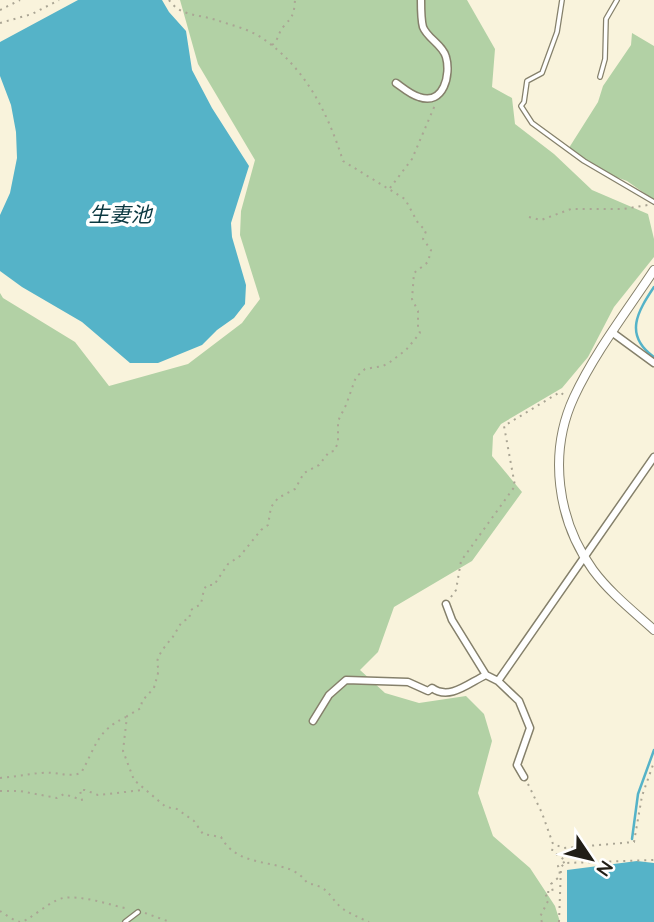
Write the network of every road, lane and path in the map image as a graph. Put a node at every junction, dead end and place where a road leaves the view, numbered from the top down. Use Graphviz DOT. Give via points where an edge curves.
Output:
graph roads {
  1 [pos="20,0"];
  2 [pos="59,0"];
  3 [pos="169,0"];
  4 [pos="295,0"];
  5 [pos="421,0"];
  6 [pos="562,0"];
  7 [pos="617,0"];
  8 [pos="0,10"];
  9 [pos="0,23"];
  10 [pos="271,46"];
  11 [pos="600,77"];
  12 [pos="396,83"];
  13 [pos="439,95"];
  14 [pos="389,189"];
  15 [pos="654,203"];
  16 [pos="529,217"];
  17 [pos="654,270"];
  18 [pos="613,333"];
  19 [pos="654,363"];
  20 [pos="568,398"];
  21 [pos="654,457"];
  22 [pos="584,557"];
  23 [pos="446,604"];
  24 [pos="654,630"];
  25 [pos="486,675"];
  26 [pos="498,681"];
  27 [pos="127,716"];
  28 [pos="313,721"];
  29 [pos="654,762"];
  30 [pos="524,776"];
  31 [pos="0,778"];
  32 [pos="144,790"];
  33 [pos="0,791"];
  34 [pos="554,844"];
  35 [pos="654,860"];
  36 [pos="565,863"];
  37 [pos="0,911"];
  38 [pos="138,912"];
  39 [pos="125,922"];
  40 [pos="170,922"];
  41 [pos="369,922"];
  42 [pos="542,922"];
  43 [pos="559,922"];
  1 -- 8 [label="path"];
  2 -- 9 [label="path" via="32,15"];
  3 -- 10 [label="path" via="174,8 243,29"];
  4 -- 10 [label="path" via="289,22"];
  5 -- 13 [label="street" via="424,28 446,55 447,74"];
  6 -- 15 [label="lane" via="557,32 542,73 527,82 521,106 532,123"];
  7 -- 11 [label="lane" via="606,19"];
  10 -- 14 [label="path" via="310,87 331,122 343,161"];
  12 -- 13 [label="street" via="420,98"];
  13 -- 14 [label="path" via="412,159"];
  14 -- 27 [label="path" via="405,199 426,231 423,239 431,250 428,262 414,273 412,299 420,333 390,362 365,369 356,377 338,421 334,450 304,473 290,493 278,498 268,510 268,525 228,564 214,585 207,585 201,604 180,623 161,652 154,688 141,708"];
  15 -- 16 [label="path" via="623,209 571,209 541,220"];
  17 -- 18 [label="street"];
  18 -- 19 [label="street"];
  18 -- 22 [label="street" via="573,399 559,453 565,512"];
  20 -- 23 [label="path" via="561,393 504,426 515,486 461,561 456,590"];
  21 -- 22 [label="street"];
  22 -- 24 [label="street" via="620,600"];
  22 -- 26 [label="street"];
  23 -- 25 [label="street"];
  25 -- 26 [label="street"];
  25 -- 28 [label="street" via="447,693 408,682 346,680 329,695"];
  26 -- 30 [label="street" via="519,701 530,728 517,765"];
  27 -- 31 [label="path" via="101,734 81,773"];
  27 -- 32 [label="path" via="123,751 134,780"];
  29 -- 34 [label="path" via="634,842 564,848"];
  30 -- 34 [label="path"];
  32 -- 33 [label="path" via="119,795 80,790 82,800 64,794 57,798"];
  32 -- 41 [label="path" via="194,821 202,834 221,837 226,846 253,860 296,870 307,883 328,891 342,908"];
  34 -- 36 [label="path" via="552,851"];
  35 -- 36 [label="path"];
  36 -- 42 [label="path" via="558,866 560,875 551,884 553,892 545,892 548,901"];
  36 -- 43 [label="path" via="561,867"];
  37 -- 38 [label="path" via="19,922 29,920 38,909 62,898"];
  38 -- 39 [label="lane"];
  38 -- 40 [label="path"];
}
